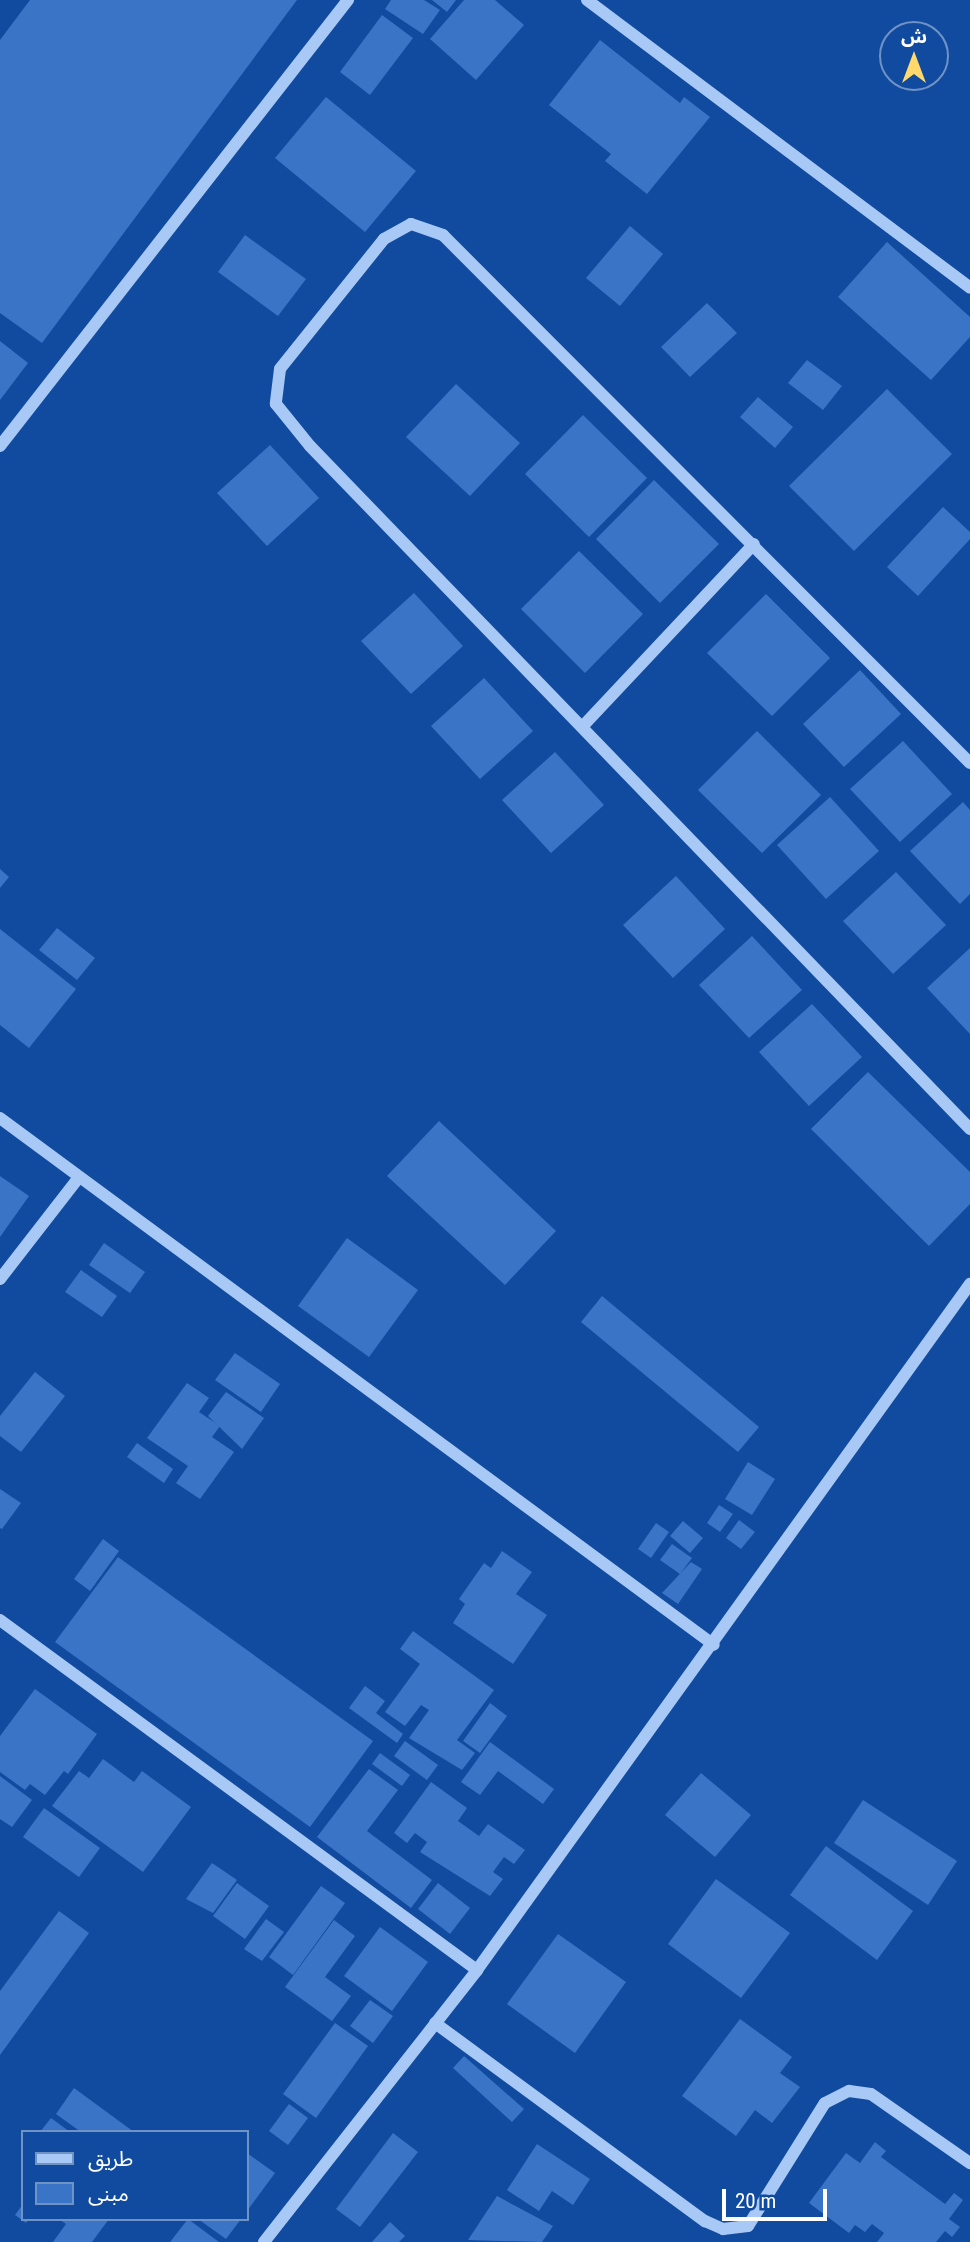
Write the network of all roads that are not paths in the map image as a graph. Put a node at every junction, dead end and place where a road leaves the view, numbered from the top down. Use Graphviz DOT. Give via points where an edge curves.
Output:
graph roads {
  1 [pos="348,0"];
  2 [pos="587,0"];
  3 [pos="970,288"];
  4 [pos="0,446"];
  5 [pos="754,544"];
  6 [pos="582,727"];
  7 [pos="970,763"];
  8 [pos="0,1118"];
  9 [pos="970,1129"];
  10 [pos="79,1177"];
  11 [pos="0,1279"];
  12 [pos="970,1284"];
  13 [pos="0,1620"];
  14 [pos="714,1645"];
  15 [pos="477,1970"];
  16 [pos="435,2023"];
  17 [pos="970,2163"];
  18 [pos="264,2242"];
  1 -- 4 [label="street"];
  2 -- 3 [label="street"];
  5 -- 6 [label="street"];
  5 -- 6 [label="street" via="443,235 411,224 384,239 280,369 276,404 310,446"];
  5 -- 7 [label="street"];
  6 -- 9 [label="street"];
  8 -- 10 [label="street"];
  10 -- 11 [label="street"];
  10 -- 14 [label="street"];
  12 -- 14 [label="street"];
  13 -- 15 [label="street"];
  14 -- 15 [label="street"];
  15 -- 16 [label="street"];
  16 -- 17 [label="street" via="705,2221 723,2229 748,2226 825,2103 849,2091 871,2094"];
  16 -- 18 [label="street"];
}
